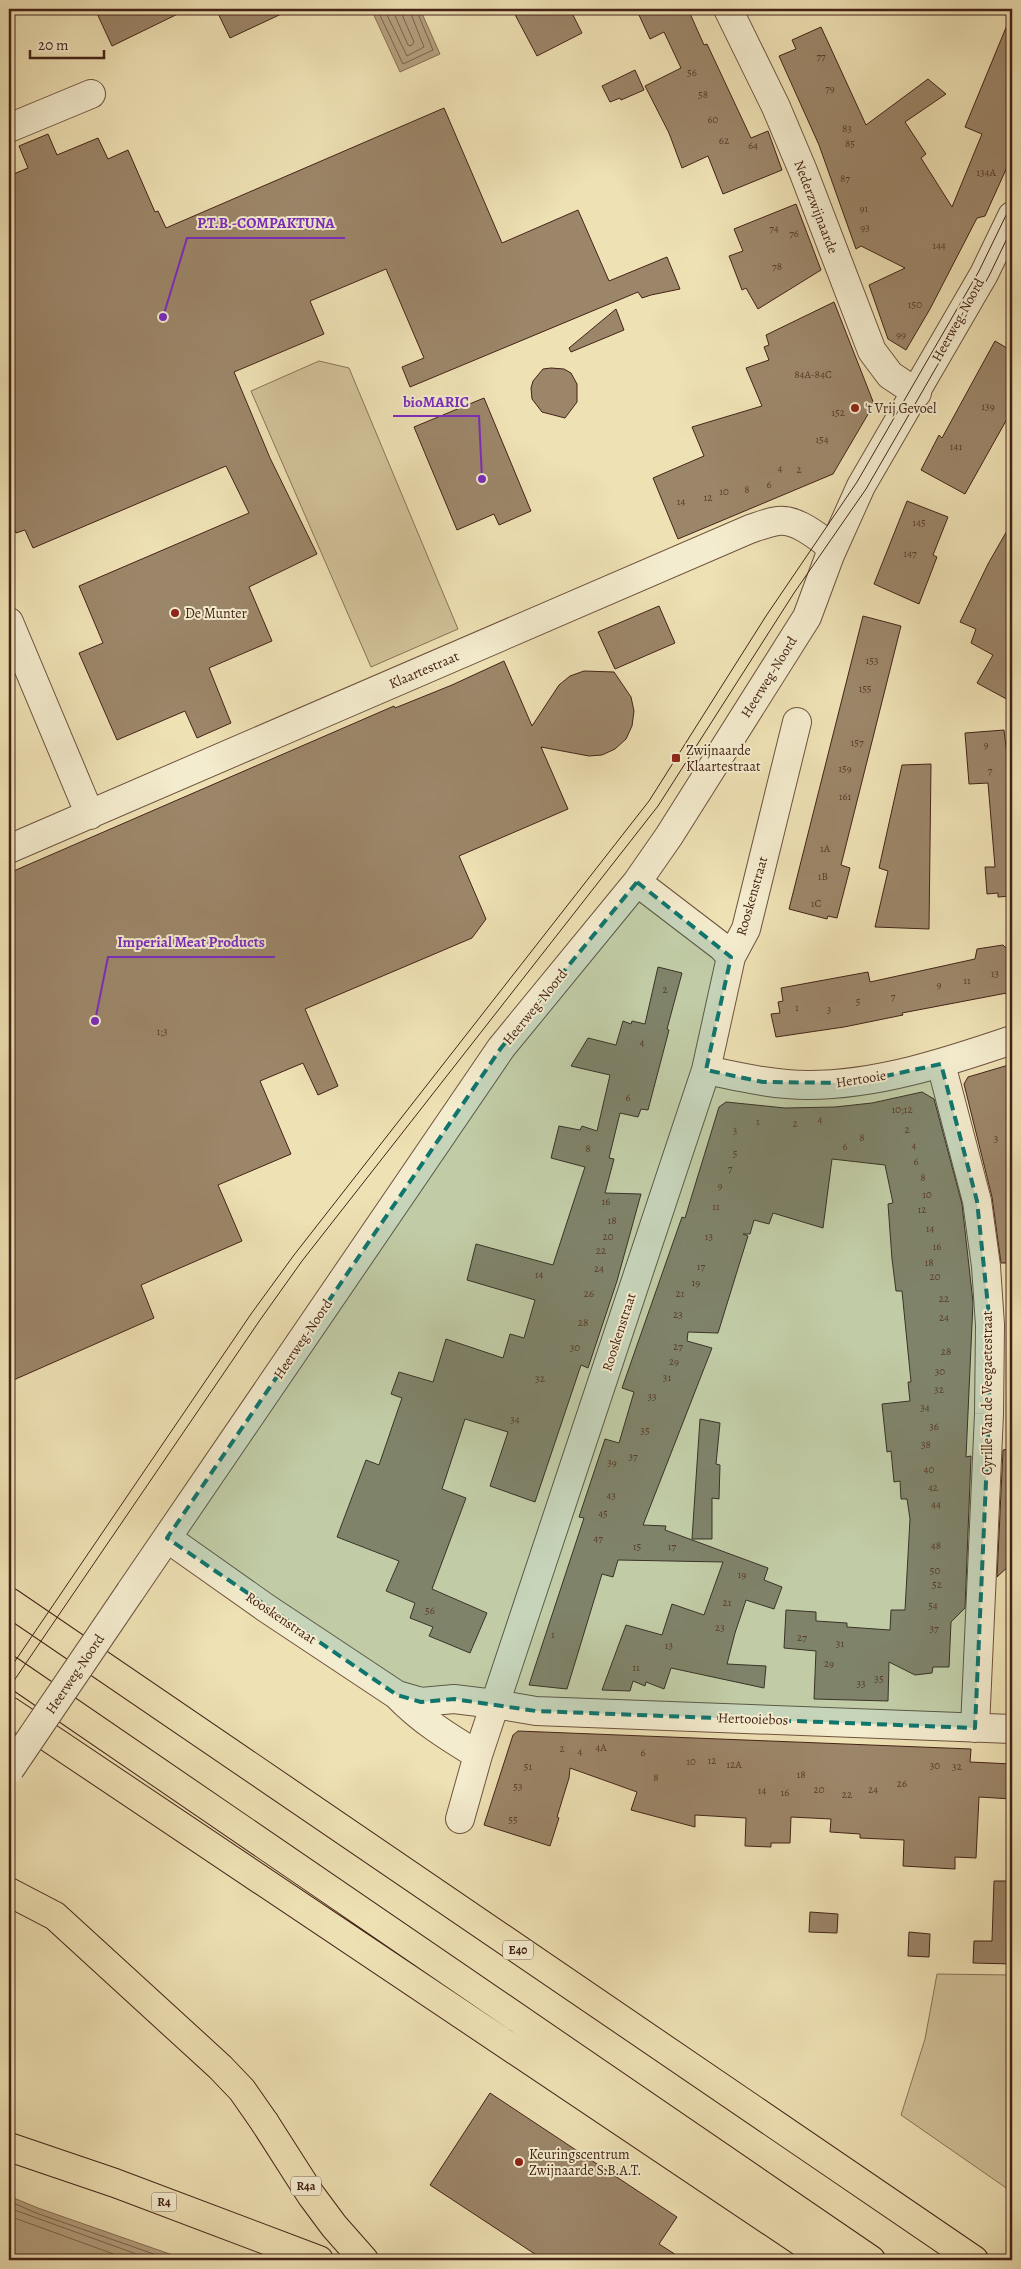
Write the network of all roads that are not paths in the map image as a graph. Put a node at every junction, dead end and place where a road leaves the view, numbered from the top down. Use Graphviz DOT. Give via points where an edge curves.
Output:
graph roads {
  1 [pos="728,9"];
  2 [pos="91,94"];
  3 [pos="9,128"];
  4 [pos="1012,216"];
  5 [pos="917,393"];
  6 [pos="830,555"];
  7 [pos="9,622"];
  8 [pos="797,722"];
  9 [pos="90,815"];
  10 [pos="9,849"];
  11 [pos="637,882"];
  12 [pos="730,957"];
  13 [pos="1012,1040"];
  14 [pos="941,1064"];
  15 [pos="706,1070"];
  16 [pos="167,1538"];
  17 [pos="9,1588"];
  18 [pos="9,1602"];
  19 [pos="63,1639"];
  20 [pos="9,1670"];
  21 [pos="397,1696"];
  22 [pos="495,1704"];
  23 [pos="9,1711"];
  24 [pos="9,1716"];
  25 [pos="974,1728"];
  26 [pos="1012,1729"];
  27 [pos="70,1751"];
  28 [pos="478,1755"];
  29 [pos="9,1770"];
  30 [pos="460,1819"];
  31 [pos="9,1892"];
  32 [pos="9,2147"];
  33 [pos="319,2260"];
  34 [pos="364,2260"];
  35 [pos="828,2260"];
  36 [pos="871,2260"];
  37 [pos="974,2260"];
  1 -- 5 [label="street, Nederzwijnaarde" via="803,171 872,351 890,375"];
  2 -- 3 [label="street"];
  4 -- 5 [label="street, Heerweg-Noord" via="984,274"];
  5 -- 6 [label="street, Heerweg-Noord" via="862,486"];
  6 -- 9 [label="street, Klaartestraat" via="828,544 794,524 779,521 750,529"];
  6 -- 11 [label="street, Heerweg-Noord" via="807,617"];
  7 -- 9 [label="street"];
  8 -- 12 [label="street, Rooskenstraat" via="746,929"];
  9 -- 10 [label="street, Klaartestraat"];
  11 -- 12 [label="street, Rooskenstraat" via="722,947"];
  11 -- 16 [label="street, Heerweg-Noord" via="501,1048"];
  12 -- 15 [label="street, Rooskenstraat"];
  13 -- 14 [label="street, Hertooie"];
  14 -- 15 [label="street, Hertooie" via="853,1083 808,1085 763,1082"];
  14 -- 25 [label="street, Cyrille Van de Veegaetestraat" via="977,1200 990,1325 990,1414"];
  15 -- 22 [label="street, Rooskenstraat"];
  16 -- 21 [label="street, Rooskenstraat"];
  16 -- 29 [label="street, Heerweg-Noord, bridge"];
  17 -- 19 [label="main road"];
  18 -- 19 [label="main road, E40"];
  19 -- 37 [label="main road, E40"];
  20 -- 36 [label="main road"];
  21 -- 22 [label="street, Rooskenstraat" via="421,1702 454,1699"];
  21 -- 28 [label="street, Rooskenstraat" via="421,1719"];
  22 -- 25 [label="street, Hertooiebos" via="536,1711"];
  22 -- 28 [label="street, Rooskenstraat"];
  23 -- 27 [label="main road"];
  24 -- 27 [label="main road"];
  25 -- 26 [label="street, Hertooiebos"];
  27 -- 35 [label="main road"];
  28 -- 30 [label="street, Rooskenstraat"];
  31 -- 34 [label="main road, R4a" via="55,1916 220,2067 242,2090 311,2195"];
  32 -- 33 [label="main road, R4"];
}
